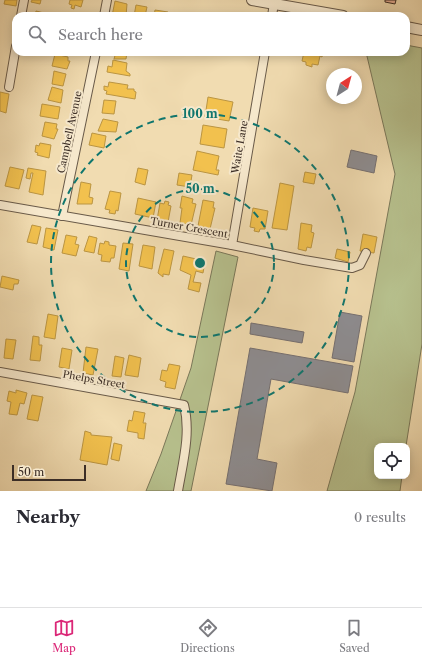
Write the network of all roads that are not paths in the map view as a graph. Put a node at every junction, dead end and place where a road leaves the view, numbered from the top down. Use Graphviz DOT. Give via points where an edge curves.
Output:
graph roads {
  1 [pos="24,0"];
  2 [pos="107,0"];
  3 [pos="252,0"];
  4 [pos="274,3"];
  5 [pos="22,12"];
  6 [pos="105,12"];
  7 [pos="273,12"];
  8 [pos="322,12"];
  9 [pos="410,28"];
  10 [pos="422,30"];
  11 [pos="14,56"];
  12 [pos="95,56"];
  13 [pos="264,56"];
  14 [pos="9,87"];
  15 [pos="0,205"];
  16 [pos="62,216"];
  17 [pos="232,245"];
  18 [pos="366,253"];
  19 [pos="0,372"];
  20 [pos="178,491"];
  1 -- 5 [label="street"];
  2 -- 6 [label="street"];
  3 -- 4 [label="street"];
  4 -- 7 [label="street"];
  4 -- 8 [label="street"];
  9 -- 10 [label="street"];
  11 -- 14 [label="street"];
  12 -- 16 [label="street, Campbell Avenue"];
  13 -- 17 [label="street, Waite Lane"];
  15 -- 16 [label="street, Turner Crescent"];
  16 -- 17 [label="street, Turner Crescent"];
  17 -- 18 [label="street, Turner Crescent" via="352,268 360,265"];
  19 -- 20 [label="street, Phelps Street" via="184,405 187,440"];
}
